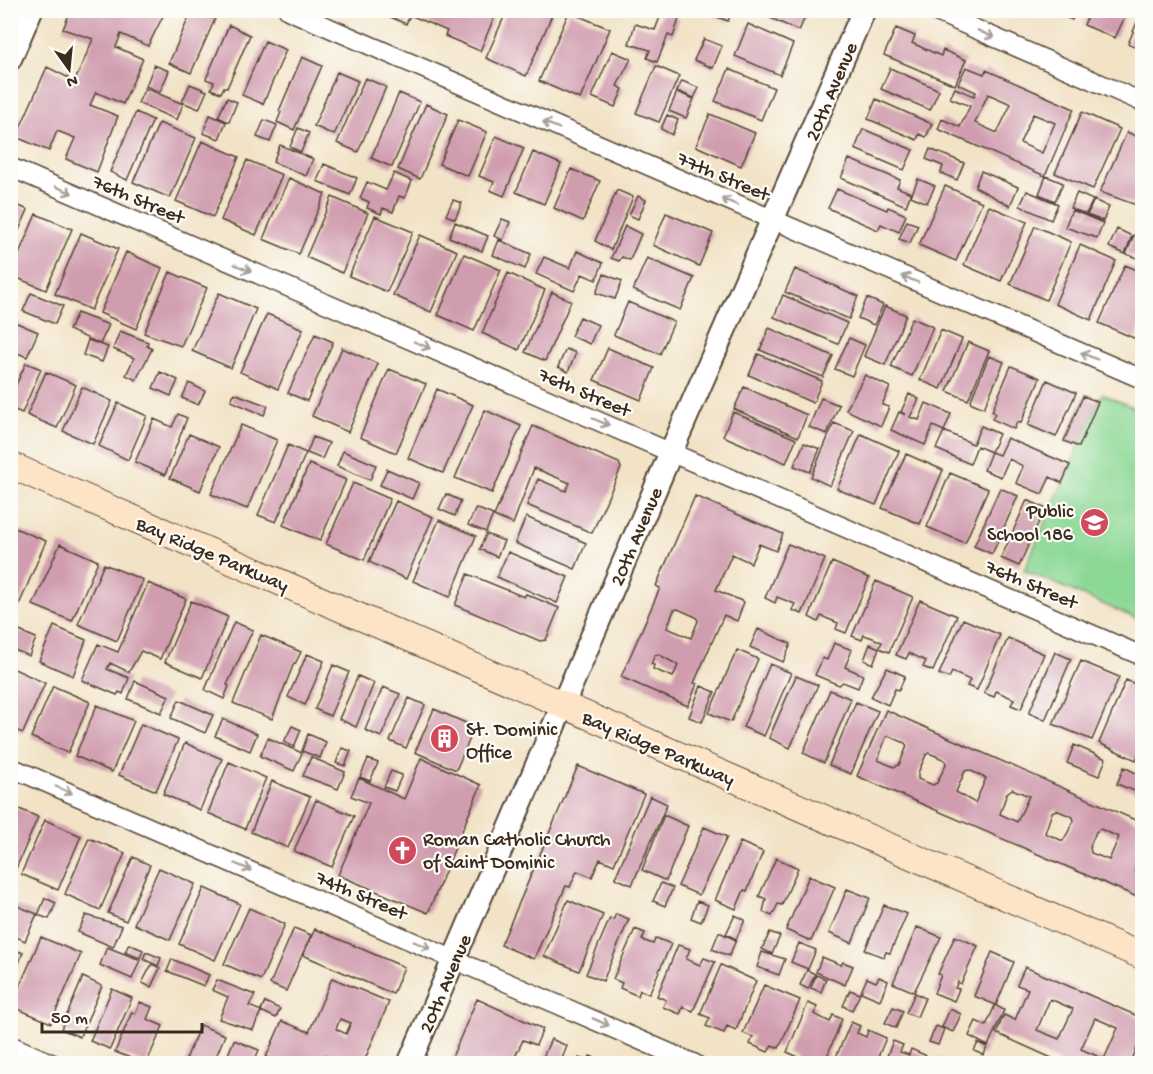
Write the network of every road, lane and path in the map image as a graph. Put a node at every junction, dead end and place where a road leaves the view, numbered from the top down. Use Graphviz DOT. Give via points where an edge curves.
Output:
graph roads {
  1 [pos="31,10"];
  2 [pos="288,10"];
  3 [pos="864,10"];
  4 [pos="932,10"];
  5 [pos="10,59"];
  6 [pos="1143,102"];
  7 [pos="10,167"];
  8 [pos="774,221"];
  9 [pos="1143,379"];
  10 [pos="671,452"];
  11 [pos="10,465"];
  12 [pos="1143,656"];
  13 [pos="562,705"];
  14 [pos="10,767"];
  15 [pos="1143,956"];
  16 [pos="455,959"];
  17 [pos="10,1045"];
  18 [pos="53,1064"];
  19 [pos="409,1064"];
  20 [pos="695,1064"];
  1 -- 5 [label="street"];
  8 -- 2 [label="street, 77th Street, one-way"];
  3 -- 8 [label="street, 20th Avenue"];
  4 -- 6 [label="street, one-way"];
  7 -- 10 [label="street, 76th Street, one-way"];
  9 -- 8 [label="street, 77th Street, one-way"];
  8 -- 10 [label="street, 20th Avenue"];
  10 -- 12 [label="street, 76th Street"];
  10 -- 13 [label="street, 20th Avenue"];
  11 -- 13 [label="main road, Bay Ridge Parkway"];
  13 -- 15 [label="main road, Bay Ridge Parkway"];
  13 -- 16 [label="street, 20th Avenue"];
  14 -- 16 [label="street, 74th Street, one-way"];
  16 -- 19 [label="street, 20th Avenue"];
  16 -- 20 [label="street, 74th Street, one-way"];
  17 -- 18 [label="street"];
}
